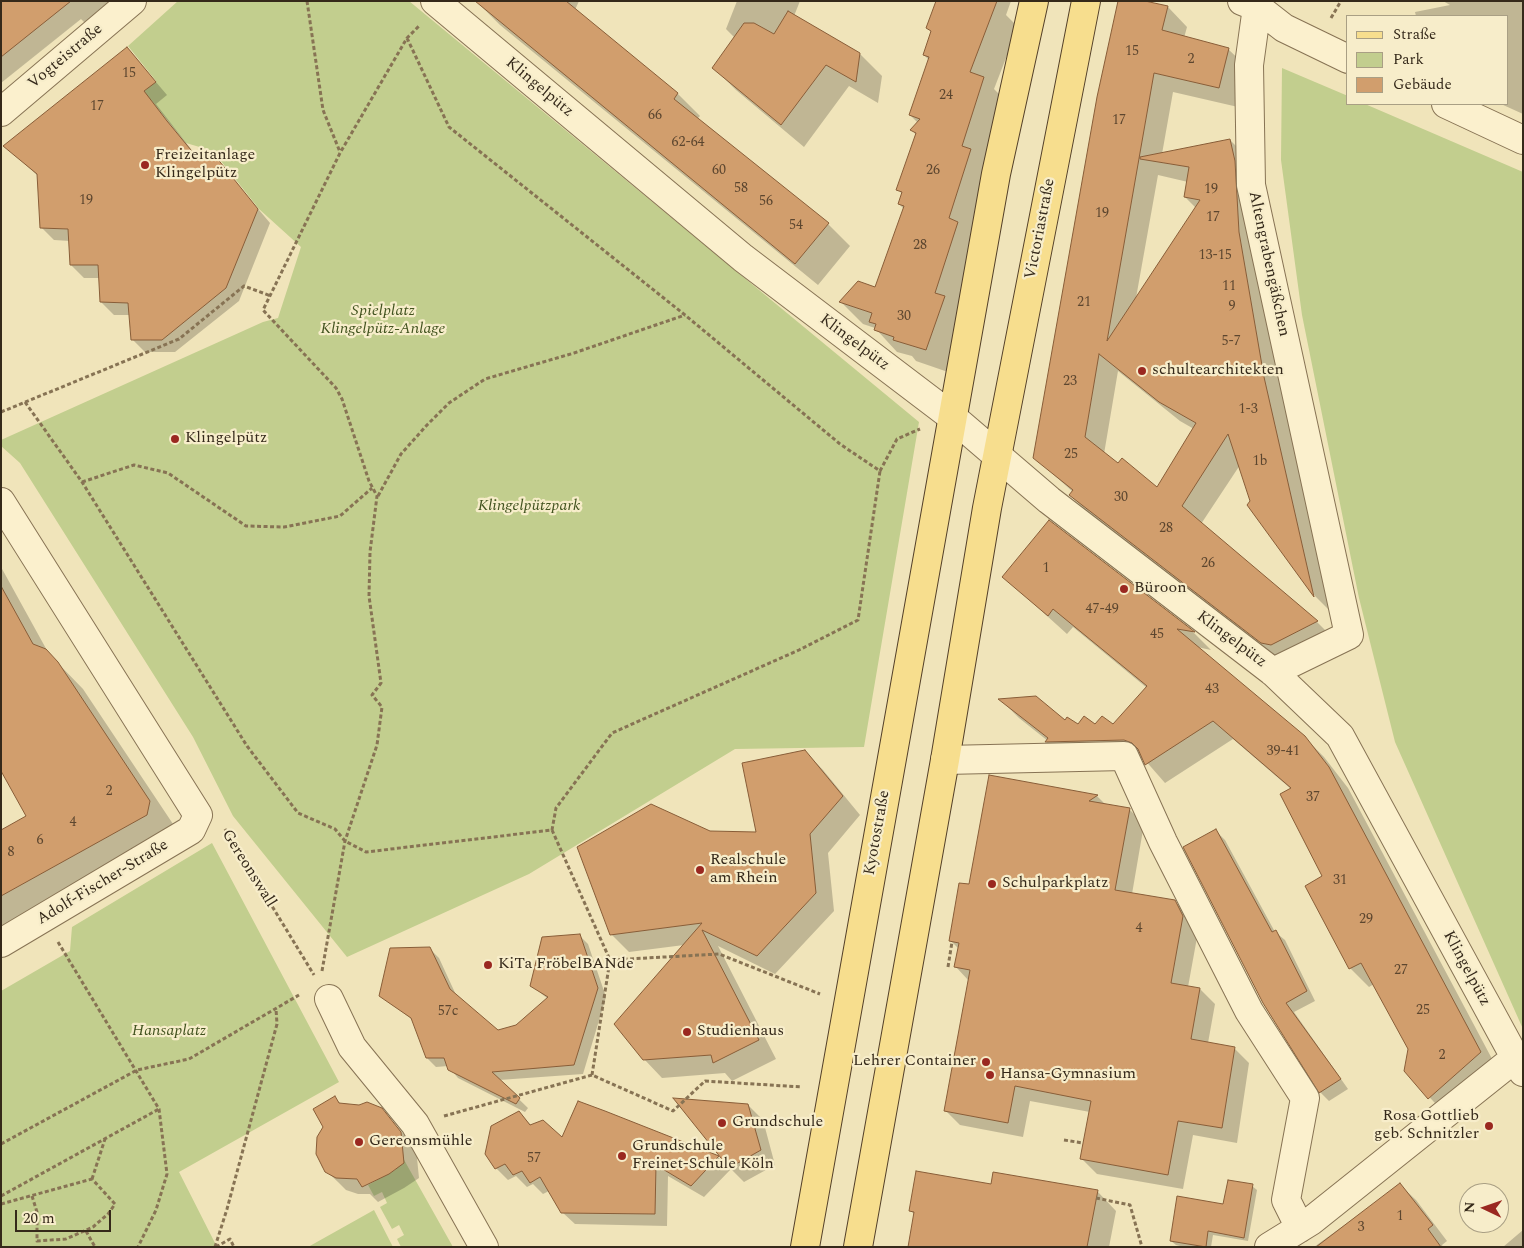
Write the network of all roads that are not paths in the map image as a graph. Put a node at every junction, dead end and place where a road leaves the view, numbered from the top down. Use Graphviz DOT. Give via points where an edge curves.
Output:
graph roads {
  1 [pos="132,1"];
  2 [pos="1034,1"];
  3 [pos="1086,1"];
  4 [pos="439,3"];
  5 [pos="1249,4"];
  6 [pos="1346,58"];
  7 [pos="1448,105"];
  8 [pos="1,112"];
  9 [pos="1523,140"];
  10 [pos="952,418"];
  11 [pos="998,457"];
  12 [pos="1,502"];
  13 [pos="1349,635"];
  14 [pos="1273,672"];
  15 [pos="945,760"];
  16 [pos="1,943"];
  17 [pos="324,991"];
  18 [pos="1519,1065"];
  19 [pos="1300,1228"];
  20 [pos="484,1247"];
  21 [pos="805,1247"];
  22 [pos="858,1247"];
  23 [pos="1269,1247"];
  1 -- 8 [label="street, Vogteistraße"];
  2 -- 10 [label="main road" via="996,174"];
  3 -- 11 [label="main road, Victoriastraße"];
  4 -- 10 [label="street, Klingelpütz" via="742,258"];
  5 -- 6 [label="street" via="1284,28"];
  5 -- 13 [label="street, Altengrabengäßchen" via="1251,185"];
  7 -- 9 [label="street"];
  10 -- 11 [label="street, Klingelpütz"];
  10 -- 21 [label="main road, Kyotostraße"];
  11 -- 14 [label="street, Klingelpütz" via="1048,500"];
  11 -- 15 [label="main road"];
  12 -- 16 [label="street, Adolf-Fischer-Straße" via="198,815 191,830"];
  13 -- 14 [label="street, Klingelpütz"];
  14 -- 18 [label="street, Klingelpütz" via="1340,736"];
  15 -- 19 [label="street" via="1124,756 1163,842 1249,1011 1305,1098 1286,1200"];
  15 -- 22 [label="main road"];
  17 -- 20 [label="street" via="352,1047 415,1124"];
  18 -- 19 [label="street"];
  19 -- 23 [label="street"];
}
